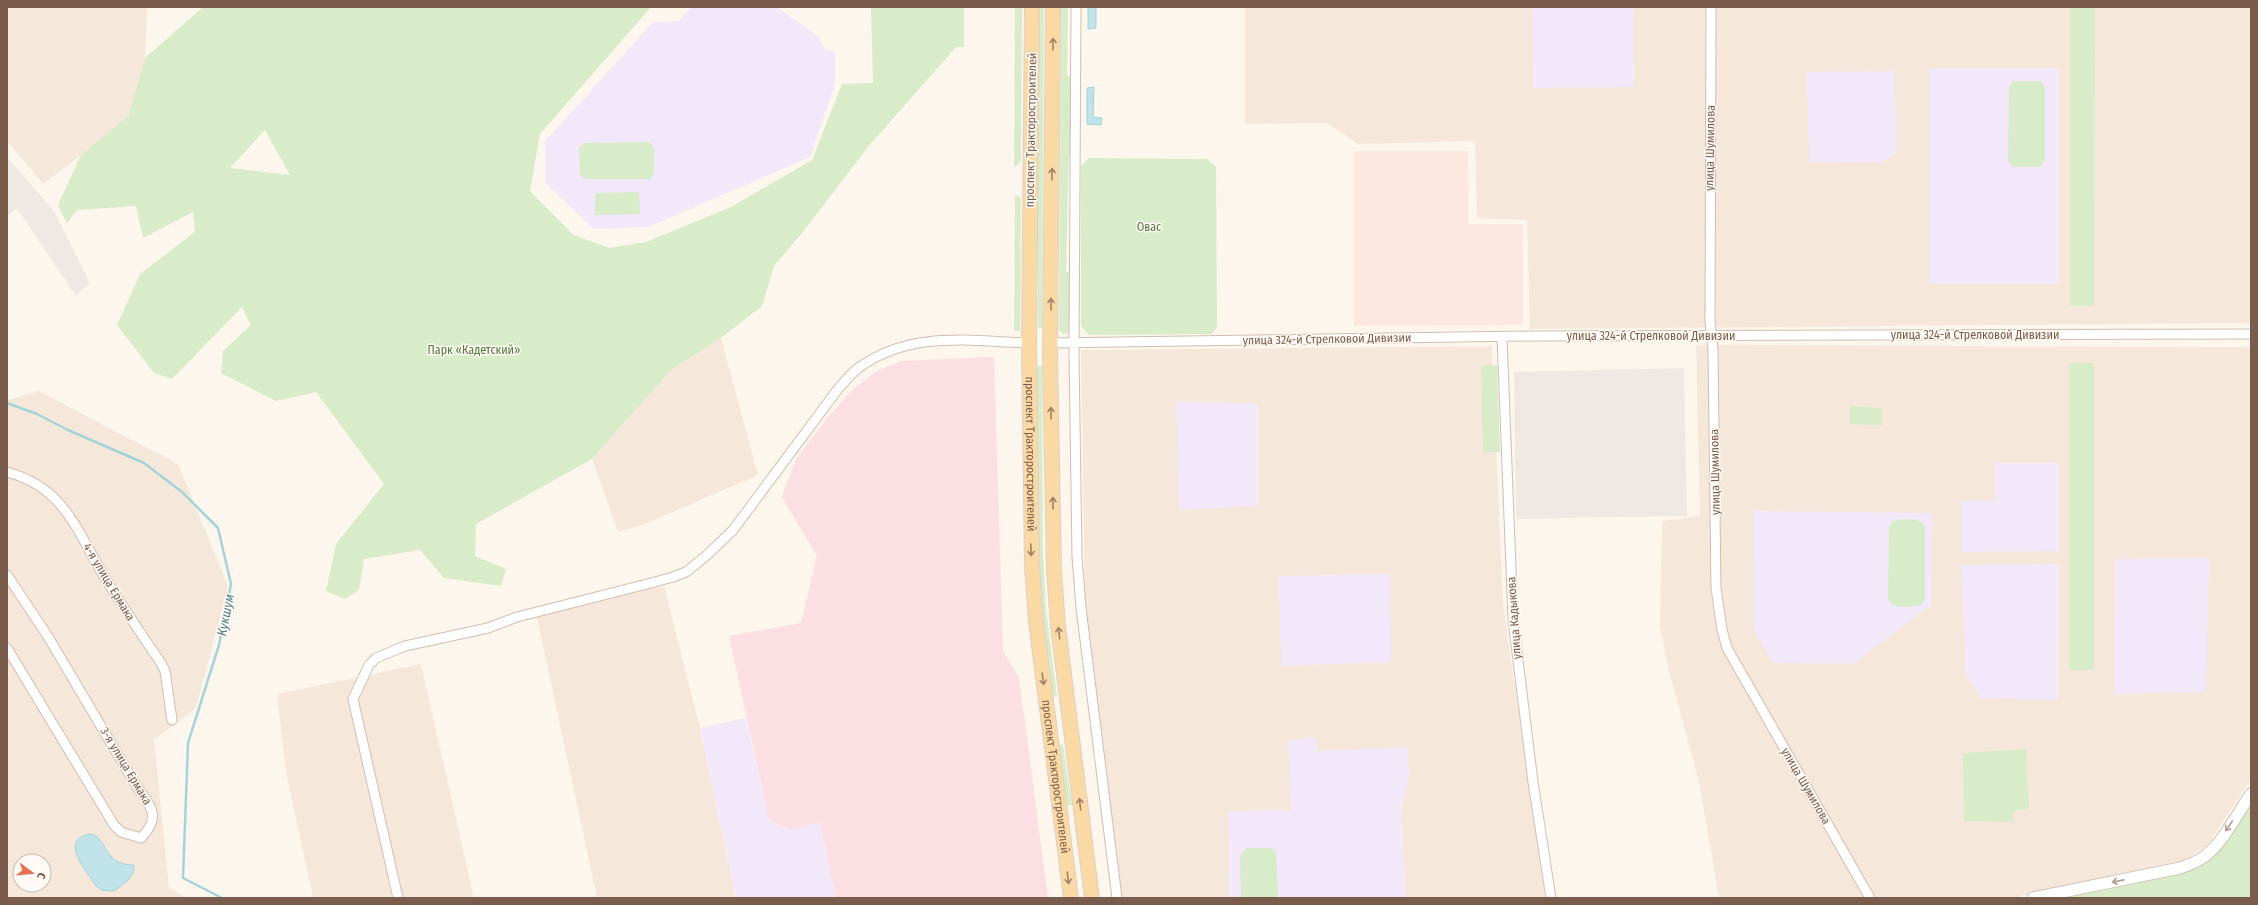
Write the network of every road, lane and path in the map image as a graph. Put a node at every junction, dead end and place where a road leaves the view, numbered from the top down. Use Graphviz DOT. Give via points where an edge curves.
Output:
graph roads {
  1 [pos="1032,7"];
  2 [pos="1054,7"];
  3 [pos="1076,7"];
  4 [pos="1712,7"];
  5 [pos="2251,334"];
  6 [pos="1711,335"];
  7 [pos="1502,337"];
  8 [pos="1075,342"];
  9 [pos="1029,343"];
  10 [pos="1050,343"];
  11 [pos="7,472"];
  12 [pos="7,575"];
  13 [pos="7,648"];
  14 [pos="1068,708"];
  15 [pos="1048,711"];
  16 [pos="172,720"];
  17 [pos="2251,794"];
  18 [pos="1083,824"];
  19 [pos="1062,827"];
  20 [pos="398,898"];
  21 [pos="1071,898"];
  22 [pos="1092,898"];
  23 [pos="1117,898"];
  24 [pos="1551,898"];
  25 [pos="1870,898"];
  26 [pos="2033,898"];
  1 -- 9 [label="main road, проспект Тракторостроителей"];
  10 -- 2 [label="main road, проспект Тракторостроителей, one-way"];
  3 -- 8 [label="street"];
  4 -- 6 [label="street, улица Шумилова"];
  5 -- 6 [label="street, улица 324-й Стрелковой Дивизии"];
  6 -- 7 [label="street, улица 324-й Стрелковой Дивизии"];
  6 -- 25 [label="street, улица Шумилова" via="1716,588 1727,648"];
  7 -- 8 [label="street, улица 324-й Стрелковой Дивизии"];
  7 -- 24 [label="street, улица Кадыкова" via="1513,620 1533,782"];
  8 -- 10 [label="street, улица 324-й Стрелковой Дивизии"];
  8 -- 23 [label="street" via="1077,548 1081,608"];
  9 -- 10 [label="main road"];
  9 -- 15 [label="main road, проспект Тракторостроителей, one-way" via="1032,565 1036,622"];
  9 -- 20 [label="street" via="934,340 913,342 874,359 857,370 838,389 733,530 686,572 673,578 516,617 488,628 405,646 376,658 353,699"];
  14 -- 10 [label="main road, проспект Тракторостроителей, one-way" via="1054,570"];
  11 -- 16 [label="street, 4-я улица Ермака" via="35,482 68,511 102,572 165,671"];
  12 -- 13 [label="street, 3-я улица Ермака" via="47,635 137,787 150,804 153,812 152,822 149,830 141,838 121,832 114,825"];
  14 -- 15 [label="main road"];
  18 -- 14 [label="main road, проспект Тракторостроителей, one-way"];
  15 -- 19 [label="main road, проспект Тракторостроителей"];
  17 -- 26 [label="street, one-way" via="2207,855 2196,862 2180,868"];
  18 -- 19 [label="main road"];
  18 -- 22 [label="main road, проспект Тракторостроителей"];
  19 -- 21 [label="main road, проспект Тракторостроителей, one-way"];
}
